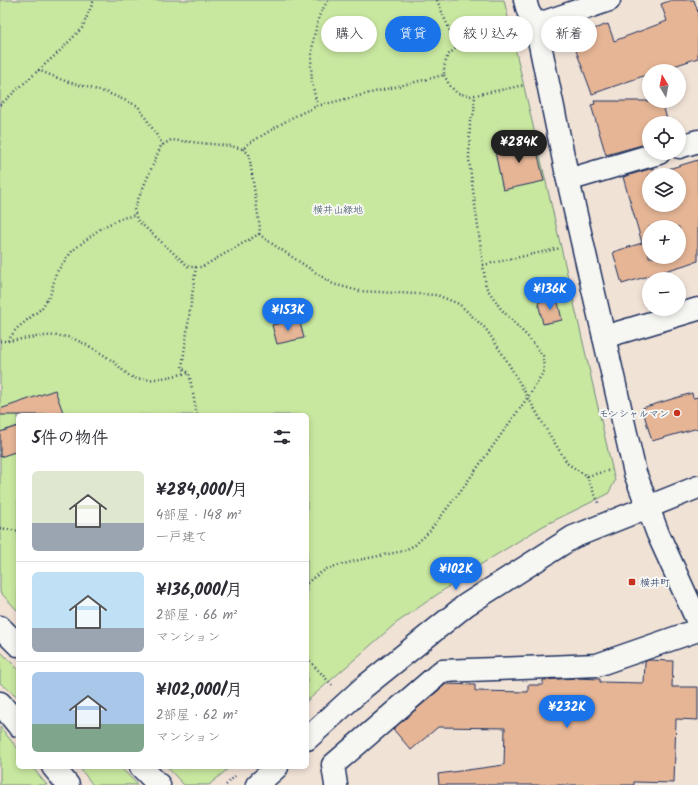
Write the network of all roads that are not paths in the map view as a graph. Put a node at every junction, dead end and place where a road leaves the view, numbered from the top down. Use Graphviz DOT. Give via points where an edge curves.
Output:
graph roads {
  1 [pos="525,0"];
  2 [pos="609,0"];
  3 [pos="528,16"];
  4 [pos="533,27"];
  5 [pos="533,48"];
  6 [pos="698,141"];
  7 [pos="686,145"];
  8 [pos="642,158"];
  9 [pos="568,180"];
  10 [pos="698,309"];
  11 [pos="604,337"];
  12 [pos="698,487"];
  13 [pos="647,507"];
  14 [pos="698,622"];
  15 [pos="0,627"];
  16 [pos="698,630"];
  17 [pos="16,643"];
  18 [pos="0,703"];
  19 [pos="16,723"];
  20 [pos="309,737"];
  21 [pos="55,769"];
  22 [pos="143,769"];
  23 [pos="275,769"];
  24 [pos="68,785"];
  25 [pos="159,785"];
  26 [pos="257,785"];
  27 [pos="336,785"];
  1 -- 3 [label="street"];
  2 -- 4 [label="street"];
  5 -- 9 [label="street"];
  6 -- 7 [label="street"];
  8 -- 9 [label="street"];
  9 -- 11 [label="street"];
  10 -- 11 [label="street"];
  11 -- 13 [label="street" via="635,473"];
  12 -- 13 [label="street"];
  13 -- 14 [label="street"];
  13 -- 20 [label="street" via="573,537 466,605 364,687"];
  15 -- 17 [label="street"];
  16 -- 27 [label="street" via="596,665 442,671 333,765"];
  18 -- 19 [label="street"];
  21 -- 24 [label="street"];
  22 -- 25 [label="street"];
  23 -- 26 [label="street"];
}
